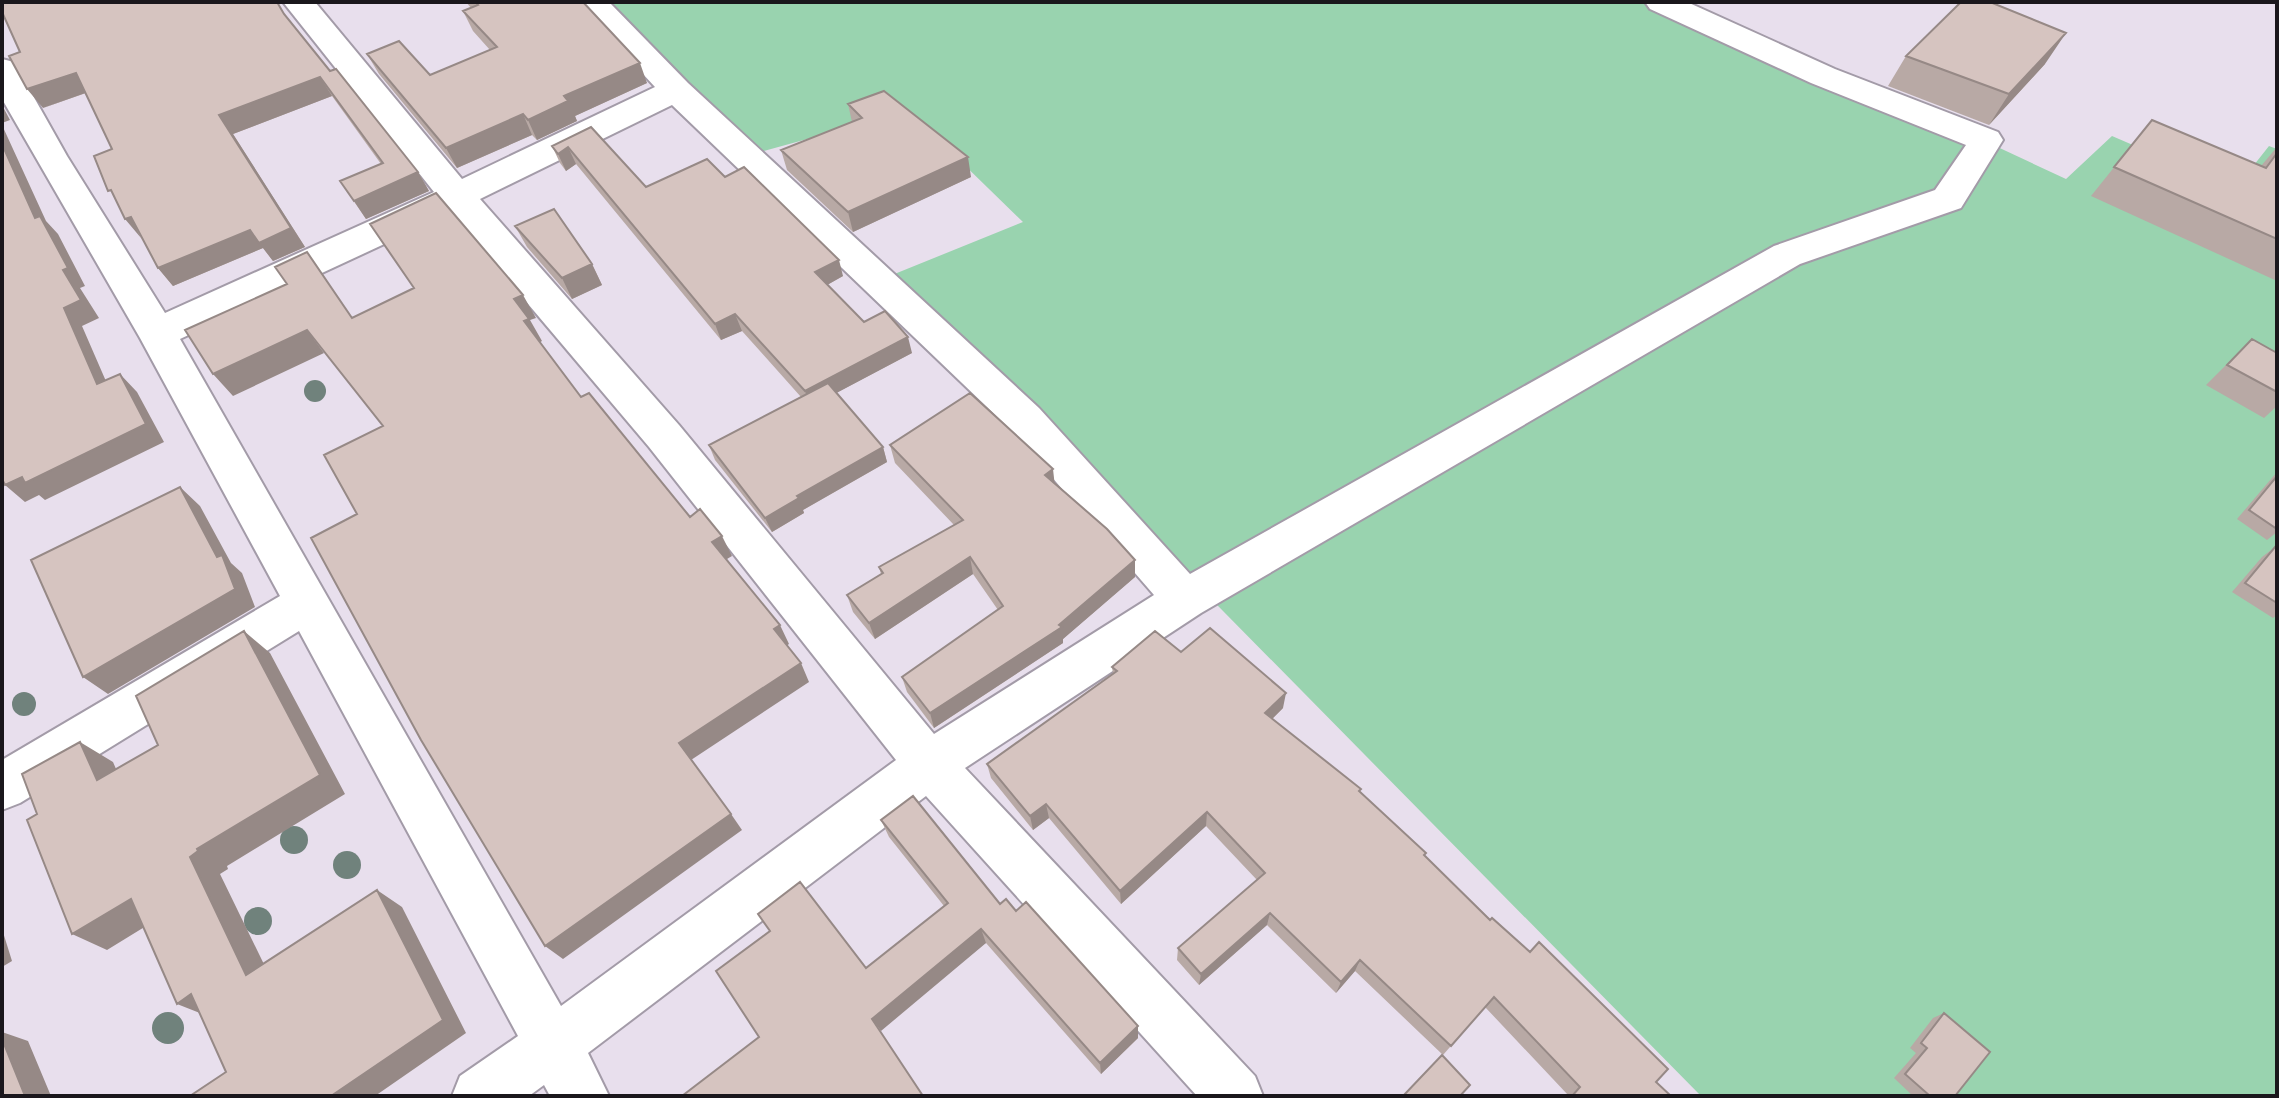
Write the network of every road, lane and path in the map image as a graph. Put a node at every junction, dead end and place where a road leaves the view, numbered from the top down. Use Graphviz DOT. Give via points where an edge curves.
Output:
graph roads {
  1 [pos="299,2"];
  2 [pos="592,2"];
  3 [pos="1661,2"];
  4 [pos="2,69"];
  5 [pos="676,90"];
  6 [pos="457,196"];
  7 [pos="157,333"];
  8 [pos="1185,599"];
  9 [pos="308,602"];
  10 [pos="929,764"];
  11 [pos="2,787"];
  12 [pos="555,1044"];
  13 [pos="480,1096"];
  14 [pos="581,1096"];
  15 [pos="1235,1096"];
  1 -- 6 [label="street"];
  2 -- 5 [label="street"];
  3 -- 8 [label="street" via="1823,76 1986,140 1948,199 1787,255"];
  4 -- 7 [label="street"];
  5 -- 6 [label="street"];
  5 -- 8 [label="street" via="1025,419"];
  6 -- 7 [label="street"];
  6 -- 10 [label="street" via="664,436"];
  7 -- 9 [label="street"];
  8 -- 10 [label="street"];
  9 -- 11 [label="street"];
  9 -- 12 [label="street"];
  10 -- 12 [label="street"];
  10 -- 15 [label="street"];
  12 -- 13 [label="street"];
  12 -- 14 [label="street"];
}
